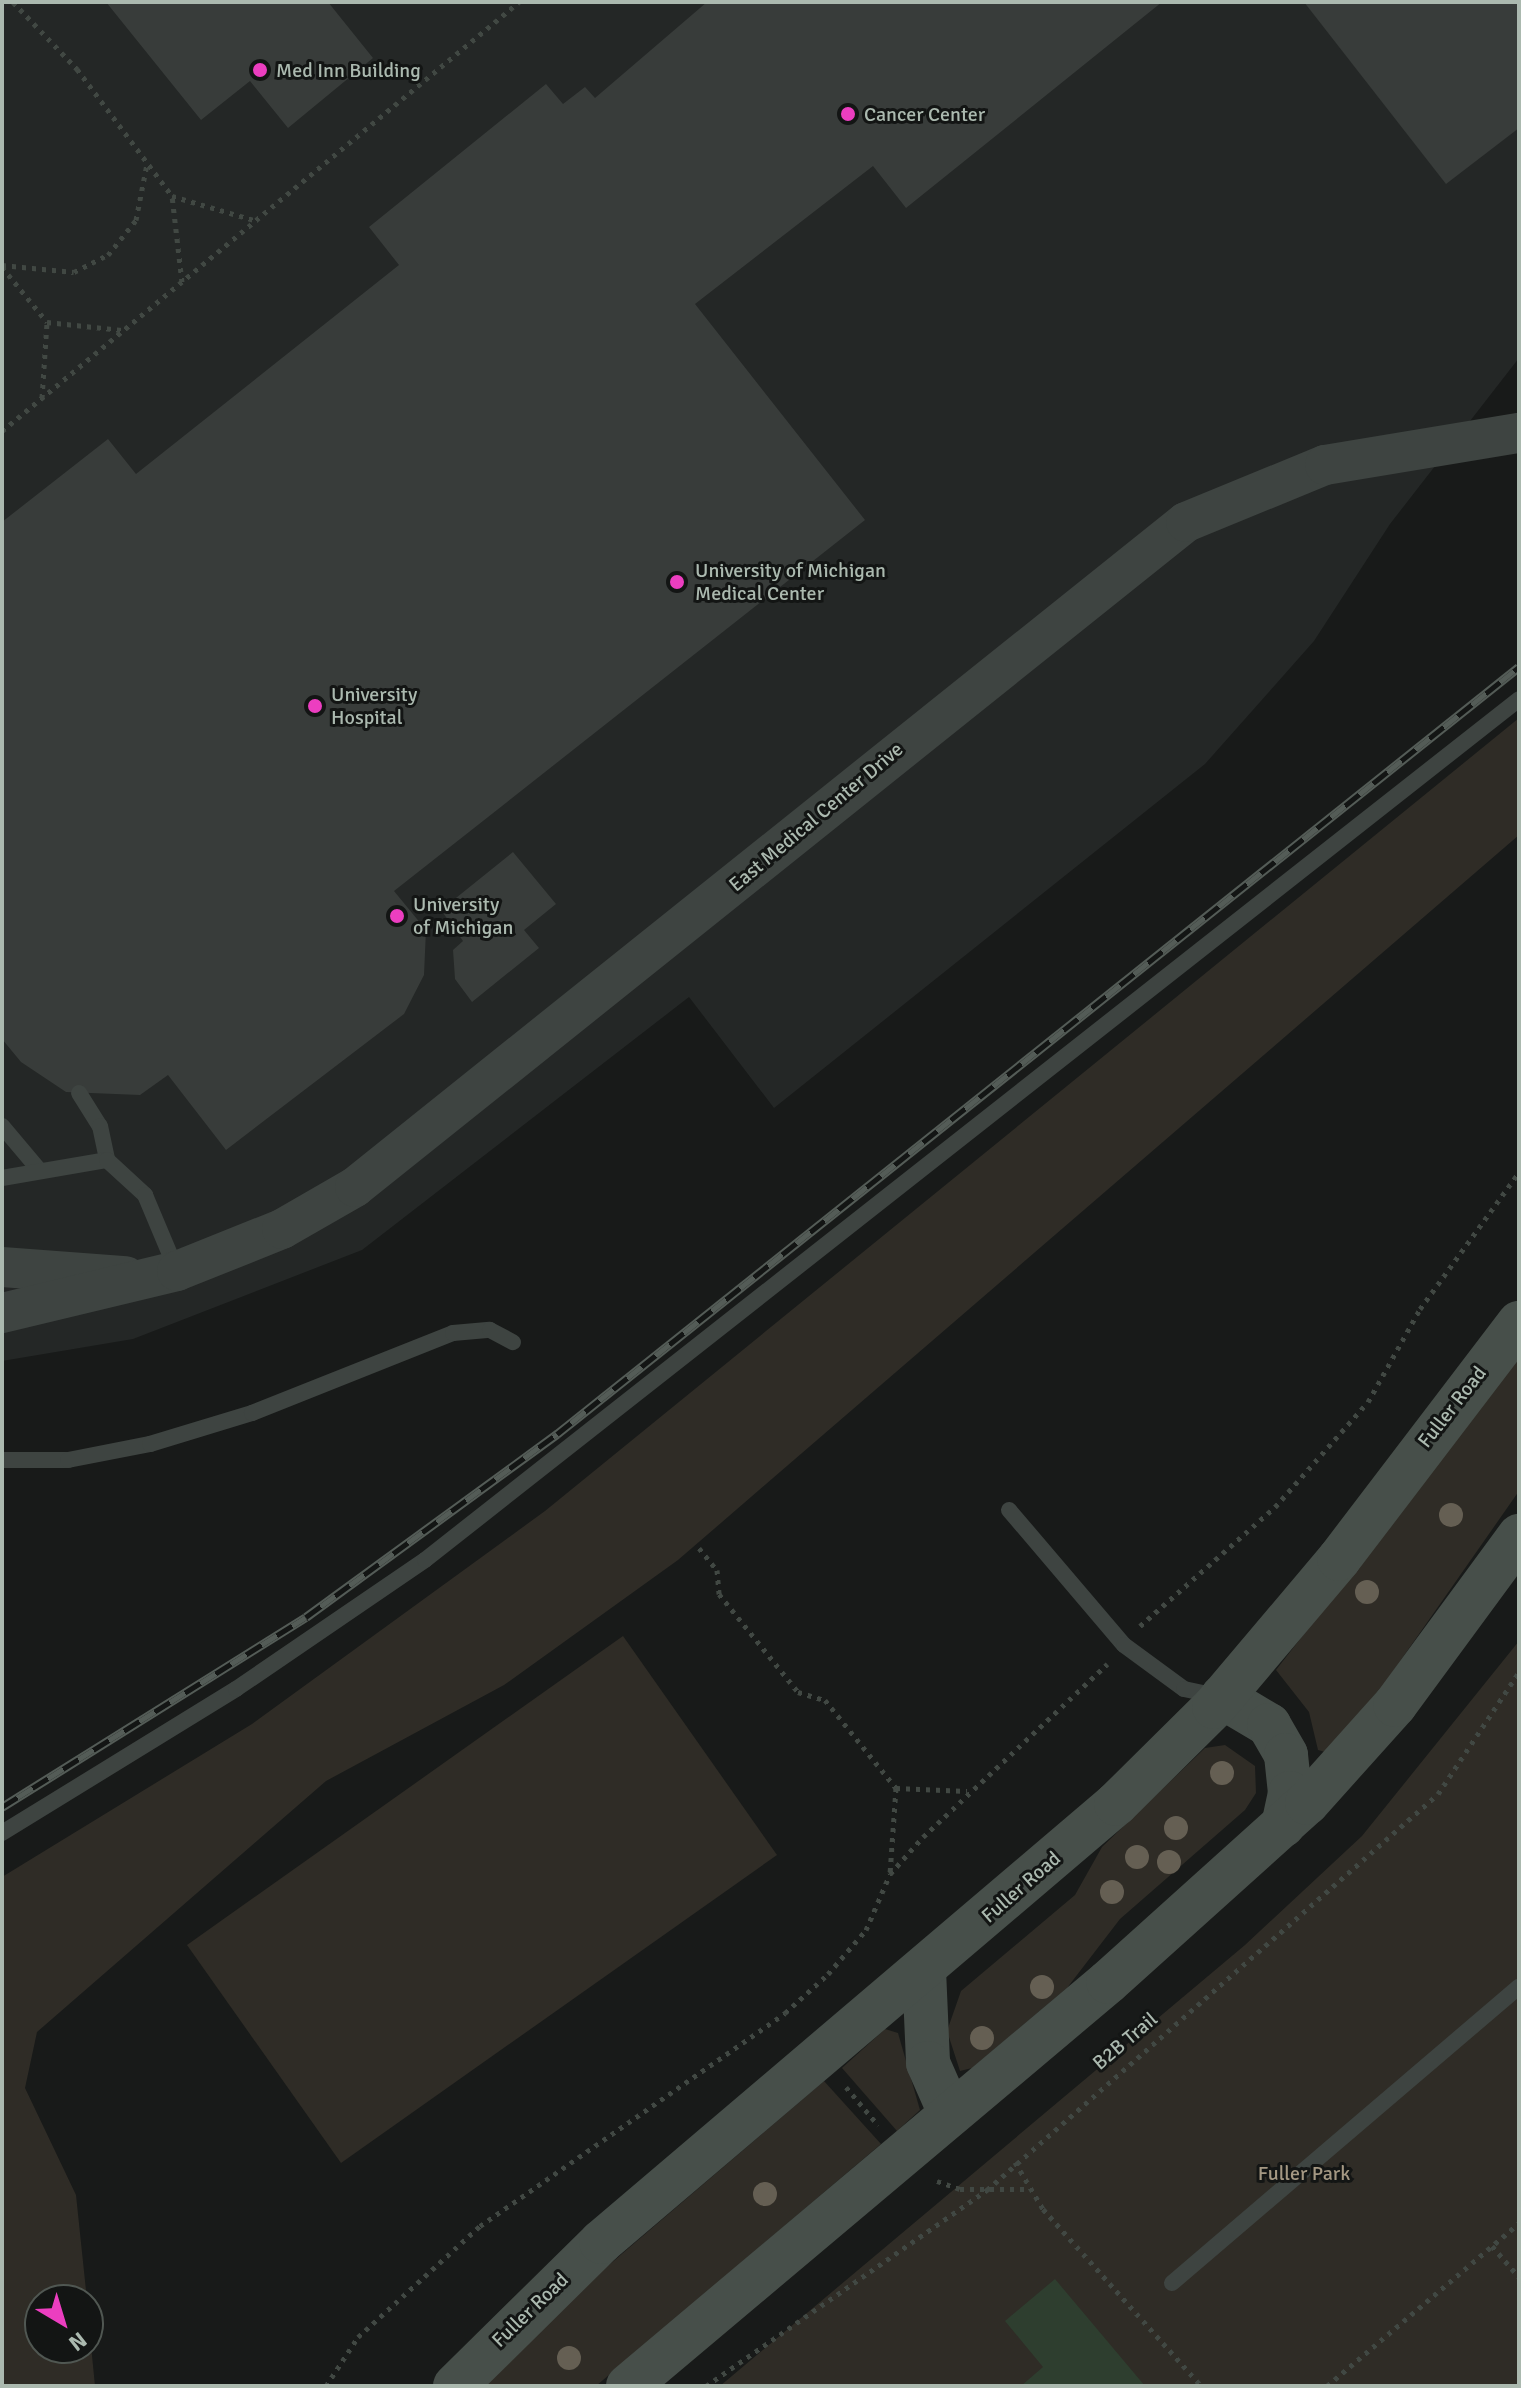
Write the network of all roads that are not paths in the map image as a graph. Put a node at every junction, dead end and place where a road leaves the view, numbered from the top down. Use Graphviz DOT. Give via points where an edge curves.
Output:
graph roads {
  1 [pos="1519,433"];
  2 [pos="1519,699"];
  3 [pos="79,1093"];
  4 [pos="2,1126"];
  5 [pos="107,1160"];
  6 [pos="40,1171"];
  7 [pos="2,1178"];
  8 [pos="2,1267"];
  9 [pos="161,1275"];
  10 [pos="2,1313"];
  11 [pos="1519,1323"];
  12 [pos="513,1342"];
  13 [pos="2,1460"];
  14 [pos="1009,1510"];
  15 [pos="1519,1536"];
  16 [pos="1222,1697"];
  17 [pos="1283,1825"];
  18 [pos="2,1833"];
  19 [pos="924,1970"];
  20 [pos="1519,1987"];
  21 [pos="950,2113"];
  22 [pos="1172,2283"];
  23 [pos="455,2386"];
  24 [pos="628,2386"];
  1 -- 9 [label="street, East Medical Center Drive" via="1325,465 1186,522 432,1133 282,1229"];
  2 -- 18 [label="lane" via="425,1560 236,1689"];
  3 -- 5 [label="lane" via="100,1126"];
  4 -- 6 [label="lane"];
  5 -- 6 [label="lane"];
  5 -- 9 [label="lane" via="145,1195"];
  6 -- 7 [label="lane"];
  8 -- 9 [label="street, East Medical Center Drive"];
  9 -- 10 [label="street, East Medical Center Drive"];
  11 -- 16 [label="main road, Fuller Road" via="1339,1559"];
  12 -- 13 [label="lane" via="490,1330 453,1333 252,1413 150,1444 68,1460"];
  14 -- 16 [label="lane" via="1124,1645 1184,1689"];
  15 -- 17 [label="main road" via="1395,1705"];
  16 -- 17 [label="main road" via="1269,1725 1286,1755 1290,1793"];
  16 -- 19 [label="main road, Fuller Road" via="1116,1804"];
  17 -- 21 [label="main road"];
  19 -- 21 [label="main road" via="928,2063"];
  19 -- 23 [label="main road, Fuller Road" via="601,2242"];
  20 -- 22 [label="lane"];
  21 -- 24 [label="main road" via="912,2162"];
}
